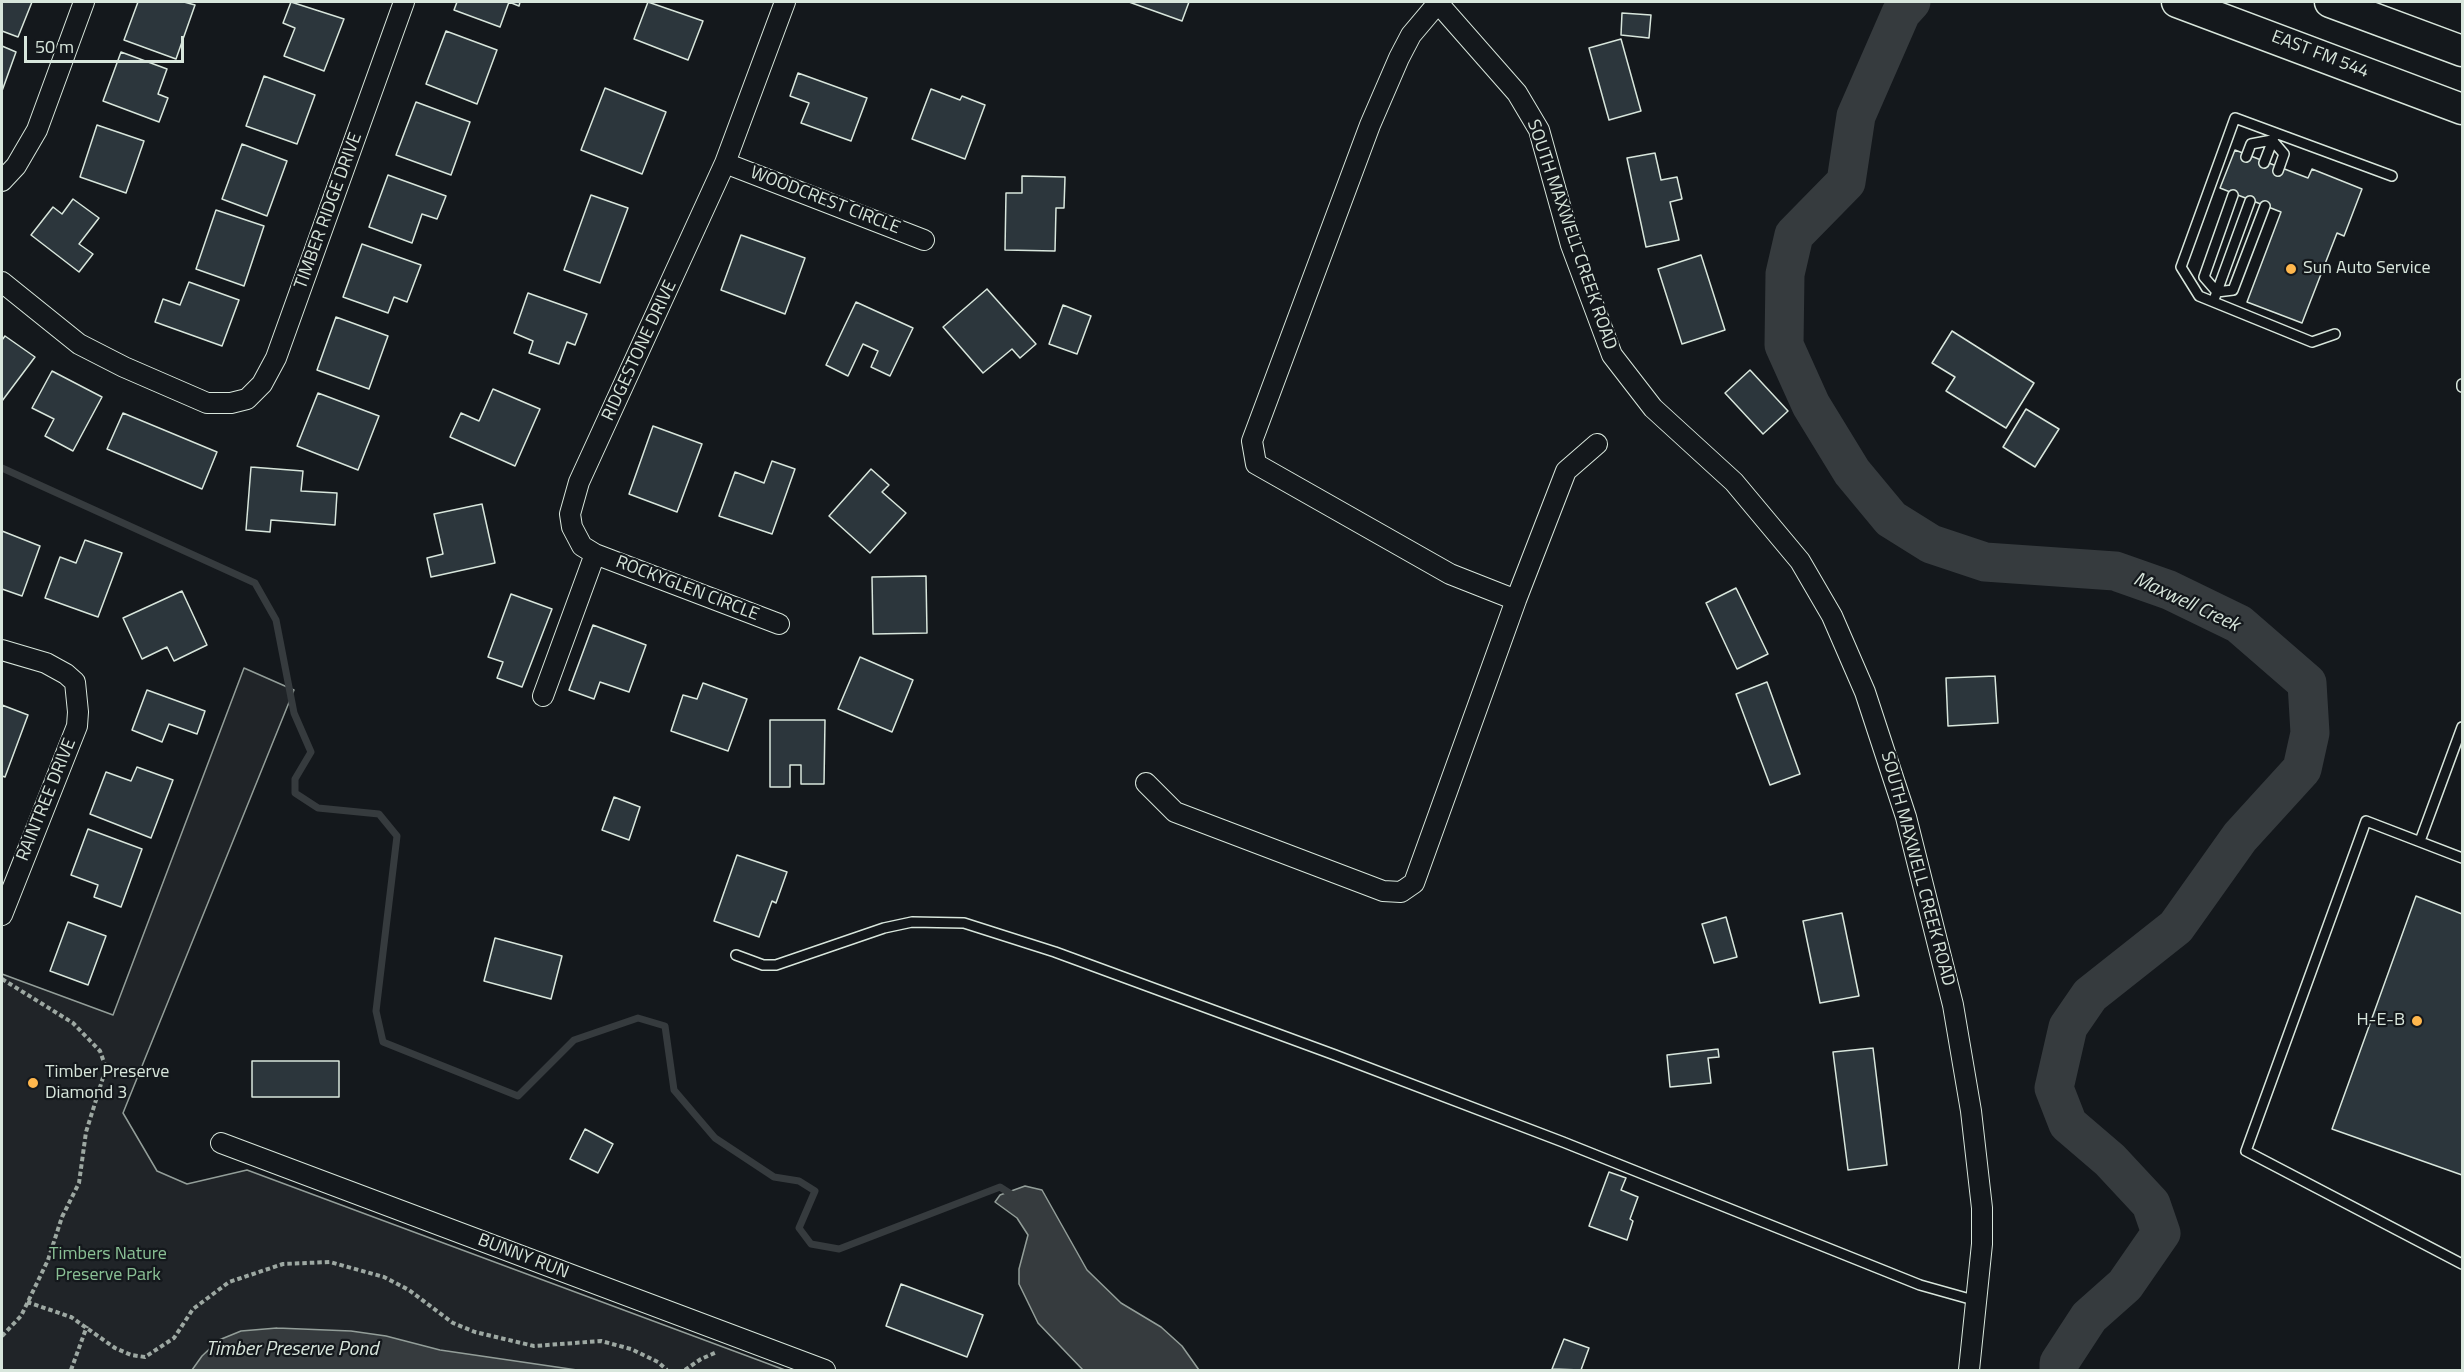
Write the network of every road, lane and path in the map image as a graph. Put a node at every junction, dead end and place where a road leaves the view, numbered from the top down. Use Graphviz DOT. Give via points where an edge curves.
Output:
graph roads {
  1 [pos="84,2"];
  2 [pos="404,2"];
  3 [pos="786,2"];
  4 [pos="1437,2"];
  5 [pos="2177,2"];
  6 [pos="2330,2"];
  7 [pos="2463,51"];
  8 [pos="2463,109"];
  9 [pos="2274,137"];
  10 [pos="2246,157"];
  11 [pos="725,163"];
  12 [pos="2264,163"];
  13 [pos="2278,171"];
  14 [pos="2392,176"];
  15 [pos="2,181"];
  16 [pos="2233,195"];
  17 [pos="2250,201"];
  18 [pos="2265,206"];
  19 [pos="924,240"];
  20 [pos="2,282"];
  21 [pos="2217,292"];
  22 [pos="2213,302"];
  23 [pos="2335,334"];
  24 [pos="1597,444"];
  25 [pos="595,554"];
  26 [pos="1515,600"];
  27 [pos="779,624"];
  28 [pos="2,650"];
  29 [pos="543,696"];
  30 [pos="2463,727"];
  31 [pos="1146,783"];
  32 [pos="2420,841"];
  33 [pos="2463,858"];
  34 [pos="2,915"];
  35 [pos="736,955"];
  36 [pos="2,979"];
  37 [pos="221,1143"];
  38 [pos="2463,1264"];
  39 [pos="1977,1301"];
  40 [pos="27,1302"];
  41 [pos="87,1326"];
  42 [pos="2,1336"];
  43 [pos="71,1371"];
  44 [pos="667,1371"];
  45 [pos="825,1371"];
  46 [pos="1969,1371"];
  1 -- 15 [label="street" via="37,130 16,166"];
  2 -- 20 [label="street, TIMBER RIDGE DRIVE" via="276,358 262,384 247,399 207,403 178,392 79,344"];
  3 -- 11 [label="street, RIDGESTONE DRIVE"];
  4 -- 26 [label="street" via="1411,35 1382,96 1252,441 1256,464 1450,574"];
  4 -- 39 [label="street, SOUTH MAXWELL CREEK ROAD" via="1517,93 1539,130 1571,245 1612,355 1653,408 1734,482 1800,561 1832,616 1865,692 1906,818 1953,1005 1982,1208"];
  5 -- 8 [label="main road, EAST FM 544"];
  6 -- 7 [label="main road"];
  9 -- 10 [label="lane" via="2251,144"];
  9 -- 12 [label="lane"];
  9 -- 13 [label="lane" via="2284,154"];
  9 -- 14 [label="lane"];
  9 -- 22 [label="lane" via="2235,118 2181,267 2199,296"];
  11 -- 19 [label="street, WOODCREST CIRCLE"];
  11 -- 25 [label="street, RIDGESTONE DRIVE" via="579,482 570,514 572,527 582,546"];
  16 -- 21 [label="lane" via="2204,278"];
  17 -- 21 [label="lane"];
  18 -- 21 [label="lane" via="2233,290"];
  21 -- 22 [label="lane"];
  22 -- 23 [label="lane" via="2312,342"];
  24 -- 26 [label="street" via="1566,471"];
  25 -- 27 [label="street, ROCKYGLEN CIRCLE"];
  25 -- 29 [label="street"];
  26 -- 31 [label="street" via="1414,883 1401,892 1383,891 1175,812"];
  28 -- 34 [label="street, RAINTREE DRIVE" via="46,663 75,682 76,726"];
  30 -- 32 [label="lane"];
  32 -- 33 [label="lane"];
  32 -- 38 [label="lane" via="2366,821 2246,1151"];
  35 -- 39 [label="lane" via="763,965 776,965 884,928 912,922 964,922 1335,1055 1920,1285"];
  36 -- 40 [label="path" via="73,1023 100,1051 106,1068 86,1132 79,1183"];
  37 -- 45 [label="street, BUNNY RUN"];
  39 -- 46 [label="street, SOUTH MAXWELL CREEK ROAD"];
  40 -- 41 [label="path"];
  40 -- 42 [label="path" via="21,1316"];
  41 -- 43 [label="path"];
  41 -- 44 [label="path" via="115,1348 145,1357 174,1338 194,1309 228,1282 283,1264 330,1262 384,1277 409,1290 453,1323 475,1332 534,1346 601,1341 631,1349"];
}
